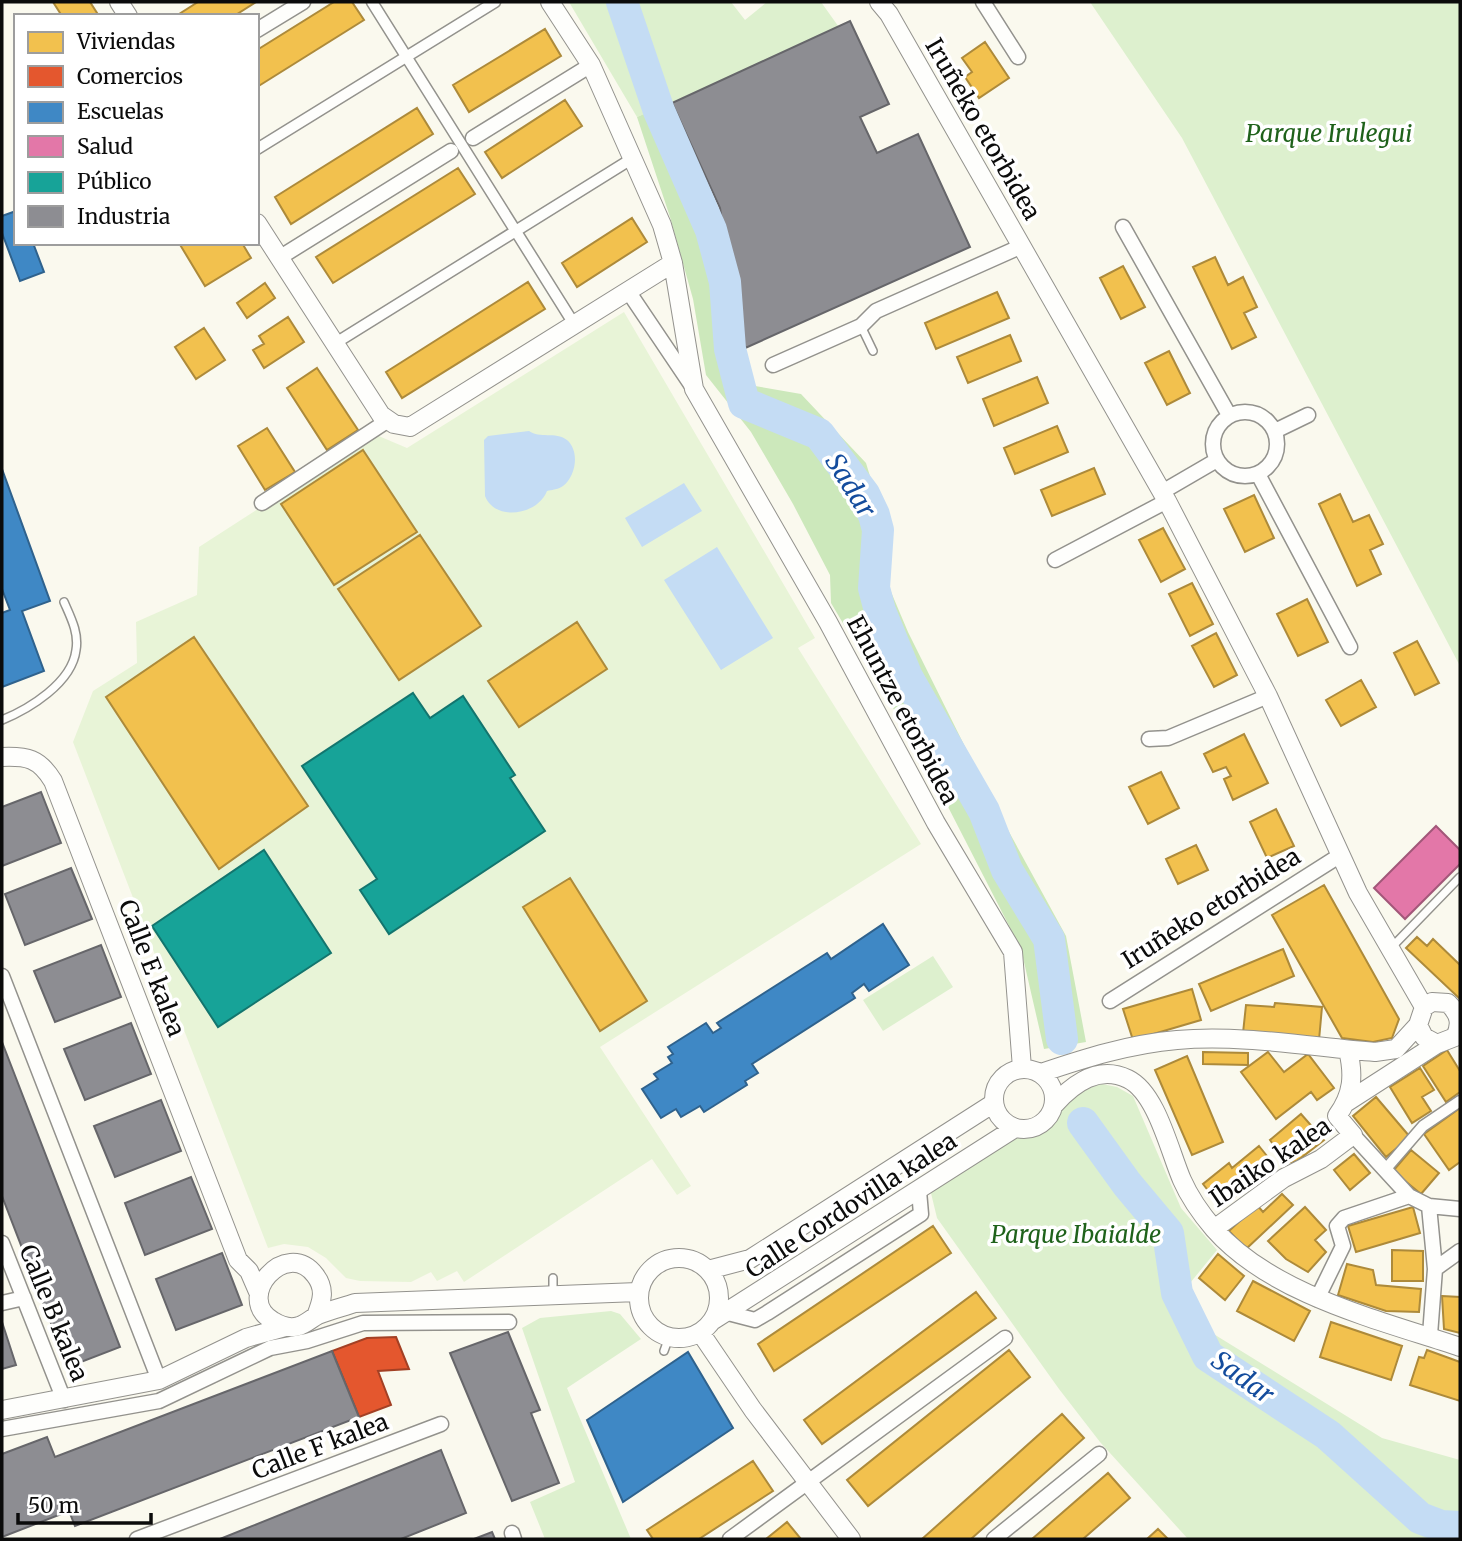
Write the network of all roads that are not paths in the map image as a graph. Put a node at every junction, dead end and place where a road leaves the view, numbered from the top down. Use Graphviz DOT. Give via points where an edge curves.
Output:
graph roads {
  1 [pos="303,2"];
  2 [pos="372,2"];
  3 [pos="495,2"];
  4 [pos="550,2"];
  5 [pos="878,2"];
  6 [pos="983,2"];
  7 [pos="259,29"];
  8 [pos="406,57"];
  9 [pos="1018,57"];
  10 [pos="591,65"];
  11 [pos="462,145"];
  12 [pos="259,148"];
  13 [pos="634,158"];
  14 [pos="259,226"];
  15 [pos="1123,227"];
  16 [pos="516,232"];
  17 [pos="1022,246"];
  18 [pos="279,258"];
  19 [pos="673,263"];
  20 [pos="628,291"];
  21 [pos="574,324"];
  22 [pos="861,326"];
  23 [pos="334,344"];
  24 [pos="873,351"];
  25 [pos="773,365"];
  26 [pos="694,389"];
  27 [pos="1229,415"];
  28 [pos="1308,415"];
  29 [pos="390,423"];
  30 [pos="1275,431"];
  31 [pos="1217,460"];
  32 [pos="1258,474"];
  33 [pos="1165,496"];
  34 [pos="262,503"];
  35 [pos="1055,560"];
  36 [pos="64,603"];
  37 [pos="1350,647"];
  38 [pos="1268,696"];
  39 [pos="2,720"];
  40 [pos="1149,739"];
  41 [pos="2,757"];
  42 [pos="1339,856"];
  43 [pos="1460,877"];
  44 [pos="1390,949"];
  45 [pos="2,976"];
  46 [pos="1110,1001"];
  47 [pos="1424,1007"];
  48 [pos="1459,1013"];
  49 [pos="1418,1025"];
  50 [pos="1457,1041"];
  51 [pos="1437,1044"];
  52 [pos="1348,1050"];
  53 [pos="1022,1068"];
  54 [pos="1041,1073"];
  55 [pos="1460,1101"];
  56 [pos="1347,1102"];
  57 [pos="994,1103"];
  58 [pos="1055,1104"];
  59 [pos="1015,1128"];
  60 [pos="1353,1135"];
  61 [pos="1384,1171"];
  62 [pos="1409,1196"];
  63 [pos="1429,1206"];
  64 [pos="1460,1209"];
  65 [pos="1214,1229"];
  66 [pos="228,1231"];
  67 [pos="2,1242"];
  68 [pos="1460,1251"];
  69 [pos="275,1268"];
  70 [pos="1435,1269"];
  71 [pos="708,1270"];
  72 [pos="553,1278"];
  73 [pos="321,1287"];
  74 [pos="638,1292"];
  75 [pos="553,1297"];
  76 [pos="24,1298"];
  77 [pos="1317,1299"];
  78 [pos="260,1301"];
  79 [pos="2,1303"];
  80 [pos="355,1303"];
  81 [pos="316,1316"];
  82 [pos="509,1322"];
  83 [pos="713,1322"];
  84 [pos="285,1327"];
  85 [pos="1430,1335"];
  86 [pos="246,1338"];
  87 [pos="1005,1338"];
  88 [pos="1460,1346"];
  89 [pos="159,1380"];
  90 [pos="64,1400"];
  91 [pos="2,1410"];
  92 [pos="441,1424"];
  93 [pos="2,1429"];
  94 [pos="1098,1454"];
  95 [pos="807,1483"];
  96 [pos="137,1539"];
  97 [pos="730,1539"];
  98 [pos="851,1539"];
  99 [pos="994,1539"];
  1 -- 7 [label="street"];
  2 -- 8 [label="street"];
  3 -- 8 [label="street"];
  4 -- 10 [label="street, Ehuntze etorbidea"];
  5 -- 17 [label="street, Iruñeko etorbidea" via="889,13"];
  6 -- 9 [label="street"];
  8 -- 11 [label="street"];
  8 -- 12 [label="street"];
  10 -- 11 [label="street"];
  10 -- 13 [label="street, Ehuntze etorbidea"];
  11 -- 16 [label="street"];
  11 -- 18 [label="street"];
  13 -- 16 [label="street"];
  13 -- 19 [label="street, Ehuntze etorbidea"];
  14 -- 18 [label="street"];
  15 -- 27 [label="street"];
  16 -- 21 [label="street"];
  16 -- 23 [label="street"];
  17 -- 22 [label="street, Iruñeko etorbidea" via="876,311"];
  17 -- 33 [label="street, Iruñeko etorbidea"];
  18 -- 23 [label="street"];
  19 -- 20 [label="street"];
  19 -- 26 [label="street, Ehuntze etorbidea"];
  20 -- 21 [label="street"];
  20 -- 26 [label="street, Ehuntze etorbidea"];
  21 -- 29 [label="street" via="410,427"];
  22 -- 24 [label="lane"];
  22 -- 25 [label="street, Iruñeko etorbidea"];
  23 -- 29 [label="street"];
  26 -- 53 [label="street, Ehuntze etorbidea" via="1013,952"];
  27 -- 30 [label="street" via="1257,414"];
  27 -- 31 [label="street" via="1215,431 1212,444"];
  28 -- 30 [label="street"];
  29 -- 34 [label="street"];
  30 -- 32 [label="street" via="1276,453"];
  31 -- 32 [label="street" via="1227,471 1241,476"];
  31 -- 33 [label="street"];
  32 -- 37 [label="street"];
  33 -- 35 [label="street"];
  33 -- 38 [label="street, Iruñeko etorbidea"];
  36 -- 39 [label="lane" via="75,626 76,652 64,676 27,709"];
  38 -- 40 [label="street" via="1168,738"];
  38 -- 42 [label="street, Iruñeko etorbidea"];
  41 -- 66 [label="street, Calle E kalea" via="28,756 44,765 54,781"];
  42 -- 44 [label="street, Iruñeko etorbidea"];
  42 -- 46 [label="street, Iruñeko etorbidea"];
  43 -- 44 [label="lane"];
  44 -- 47 [label="street, Iruñeko etorbidea"];
  45 -- 89 [label="street"];
  47 -- 48 [label="street" via="1432,1002 1448,1003"];
  47 -- 49 [label="street"];
  48 -- 50 [label="street"];
  49 -- 51 [label="street" via="1424,1037"];
  49 -- 52 [label="street" via="1396,1049"];
  50 -- 51 [label="street"];
  51 -- 56 [label="street"];
  52 -- 54 [label="street" via="1176,1040 1100,1053"];
  52 -- 56 [label="street" via="1354,1073"];
  53 -- 54 [label="street"];
  53 -- 57 [label="street" via="1000,1080"];
  54 -- 58 [label="street" via="1052,1086"];
  55 -- 61 [label="street" via="1423,1126"];
  56 -- 60 [label="street" via="1337,1116"];
  57 -- 59 [label="street" via="1001,1119"];
  57 -- 71 [label="street, Calle Cordovilla kalea" via="750,1259"];
  58 -- 59 [label="street" via="1045,1122 1032,1129"];
  58 -- 65 [label="street" via="1086,1077 1109,1074 1130,1080 1150,1101 1184,1184"];
  59 -- 83 [label="street, Calle Cordovilla kalea"];
  60 -- 61 [label="street"];
  60 -- 65 [label="street, Ibaiko kalea" via="1321,1159 1283,1178"];
  61 -- 62 [label="street"];
  62 -- 63 [label="street"];
  62 -- 77 [label="street" via="1343,1217 1337,1226 1343,1246"];
  63 -- 64 [label="street"];
  63 -- 70 [label="street"];
  65 -- 77 [label="street" via="1245,1257"];
  66 -- 69 [label="street, Calle E kalea" via="246,1256"];
  66 -- 78 [label="street, Calle E kalea"];
  67 -- 76 [label="street, Calle B kalea"];
  68 -- 70 [label="street"];
  69 -- 73 [label="street" via="301,1265 312,1271"];
  69 -- 78 [label="street" via="265,1277"];
  70 -- 85 [label="street"];
  71 -- 74 [label="street" via="693,1261 672,1259 652,1268"];
  71 -- 83 [label="street" via="718,1290"];
  72 -- 75 [label="lane"];
  73 -- 80 [label="street"];
  73 -- 81 [label="street" via="323,1299"];
  74 -- 75 [label="street"];
  74 -- 83 [label="street" via="646,1321 666,1344"];
  75 -- 80 [label="street"];
  76 -- 79 [label="street"];
  76 -- 90 [label="street, Calle B kalea"];
  77 -- 85 [label="street"];
  78 -- 84 [label="street" via="270,1320"];
  78 -- 86 [label="street"];
  80 -- 81 [label="street"];
  81 -- 84 [label="street" via="300,1326"];
  82 -- 93 [label="street" via="346,1326 307,1341 270,1348 159,1401"];
  83 -- 95 [label="street"];
  84 -- 86 [label="street"];
  85 -- 88 [label="street"];
  86 -- 89 [label="street"];
  87 -- 95 [label="street"];
  89 -- 90 [label="street"];
  90 -- 91 [label="street"];
  92 -- 96 [label="street, Calle F kalea"];
  94 -- 99 [label="street"];
  95 -- 97 [label="street"];
  95 -- 98 [label="street"];
}
